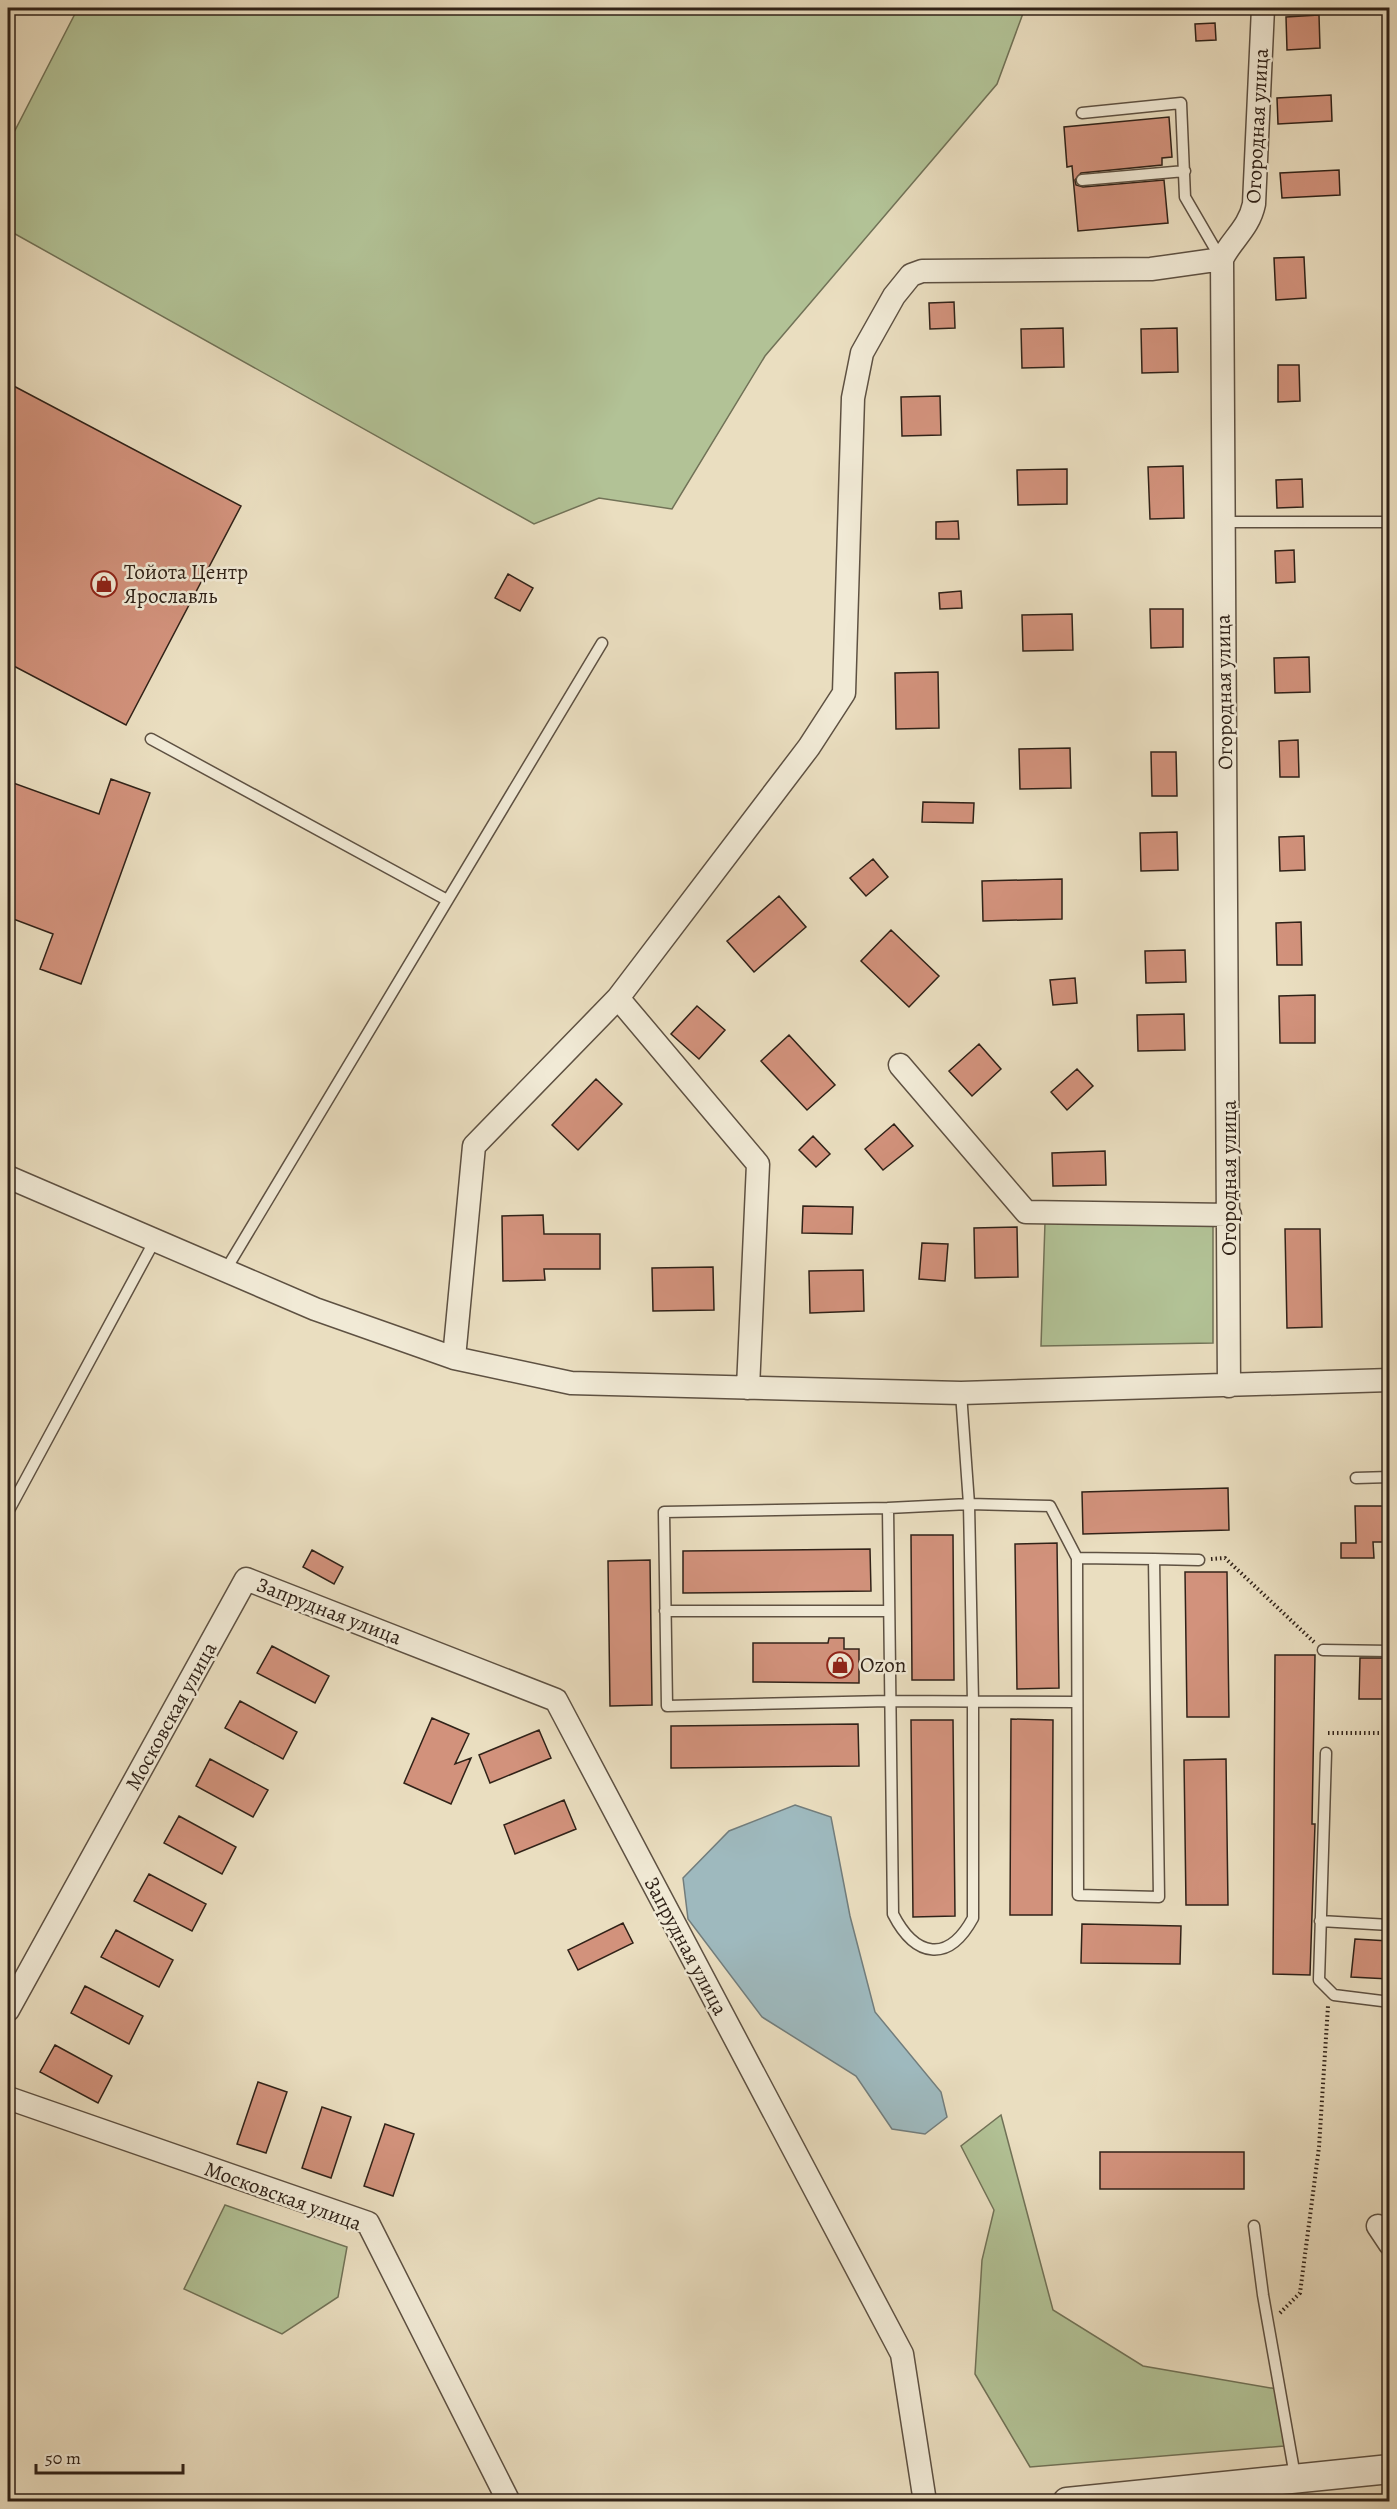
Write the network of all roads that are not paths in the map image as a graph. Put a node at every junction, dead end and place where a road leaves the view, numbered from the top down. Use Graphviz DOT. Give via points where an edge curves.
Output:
graph roads {
  1 [pos="1263,8"];
  2 [pos="1082,112"];
  3 [pos="1185,171"];
  4 [pos="1082,180"];
  5 [pos="1222,259"];
  6 [pos="1222,522"];
  7 [pos="1389,522"];
  8 [pos="602,643"];
  9 [pos="152,739"];
  10 [pos="447,900"];
  11 [pos="618,998"];
  12 [pos="900,1065"];
  13 [pos="8,1177"];
  14 [pos="1230,1215"];
  15 [pos="154,1240"];
  16 [pos="225,1271"];
  17 [pos="454,1358"];
  18 [pos="1389,1380"];
  19 [pos="1229,1386"];
  20 [pos="748,1388"];
  21 [pos="961,1393"];
  22 [pos="1389,1477"];
  23 [pos="1356,1478"];
  24 [pos="11,1498"];
  25 [pos="969,1504"];
  26 [pos="888,1508"];
  27 [pos="8,1512"];
  28 [pos="1077,1558"];
  29 [pos="1154,1559"];
  30 [pos="1199,1560"];
  31 [pos="246,1579"];
  32 [pos="665,1611"];
  33 [pos="888,1611"];
  34 [pos="1323,1650"];
  35 [pos="1389,1651"];
  36 [pos="889,1701"];
  37 [pos="973,1701"];
  38 [pos="1077,1702"];
  39 [pos="1326,1753"];
  40 [pos="1320,1921"];
  41 [pos="1389,1925"];
  42 [pos="1389,2002"];
  43 [pos="8,2010"];
  44 [pos="8,2098"];
  45 [pos="1254,2226"];
  46 [pos="1389,2469"];
  47 [pos="1296,2479"];
  48 [pos="509,2502"];
  49 [pos="925,2502"];
  50 [pos="1067,2502"];
  1 -- 5 [label="street, Огородная улица" via="1254,204 1248,226 1229,245"];
  2 -- 3 [label="lane" via="1181,103"];
  3 -- 4 [label="lane"];
  3 -- 5 [label="lane" via="1185,197"];
  5 -- 6 [label="street, Огородная улица"];
  5 -- 11 [label="street" via="1151,268 935,270 910,275 862,353 853,398 844,693 809,747"];
  6 -- 7 [label="lane"];
  6 -- 14 [label="street, Огородная улица"];
  8 -- 10 [label="lane"];
  9 -- 10 [label="lane"];
  10 -- 16 [label="lane"];
  11 -- 17 [label="street" via="474,1146"];
  11 -- 20 [label="street" via="758,1164"];
  12 -- 14 [label="street" via="1026,1212"];
  13 -- 15 [label="street"];
  14 -- 19 [label="street, Огородная улица"];
  15 -- 16 [label="street"];
  15 -- 24 [label="lane"];
  16 -- 17 [label="street" via="315,1309"];
  17 -- 20 [label="street" via="571,1383"];
  18 -- 19 [label="street"];
  19 -- 21 [label="street"];
  20 -- 21 [label="street"];
  21 -- 25 [label="lane"];
  22 -- 23 [label="lane"];
  24 -- 27 [label="lane"];
  25 -- 26 [label="lane"];
  25 -- 28 [label="lane" via="1050,1506"];
  25 -- 37 [label="lane"];
  26 -- 32 [label="lane" via="664,1512"];
  26 -- 33 [label="lane"];
  28 -- 29 [label="lane"];
  28 -- 38 [label="lane"];
  29 -- 30 [label="lane"];
  29 -- 38 [label="lane" via="1159,1897 1078,1895"];
  31 -- 43 [label="street, Московская улица"];
  31 -- 49 [label="street, Запрудная улица" via="556,1700 902,2354"];
  32 -- 33 [label="lane"];
  32 -- 36 [label="lane" via="667,1706"];
  33 -- 36 [label="lane"];
  34 -- 35 [label="lane"];
  36 -- 37 [label="lane"];
  36 -- 37 [label="lane" via="893,1914 903,1934 922,1947 941,1950 963,1937 973,1918"];
  37 -- 38 [label="lane"];
  39 -- 40 [label="lane"];
  40 -- 41 [label="lane"];
  40 -- 42 [label="lane" via="1319,1980 1334,1995"];
  44 -- 48 [label="street, Московская улица" via="368,2223"];
  45 -- 47 [label="lane"];
  46 -- 47 [label="street"];
  47 -- 50 [label="street"];
}
